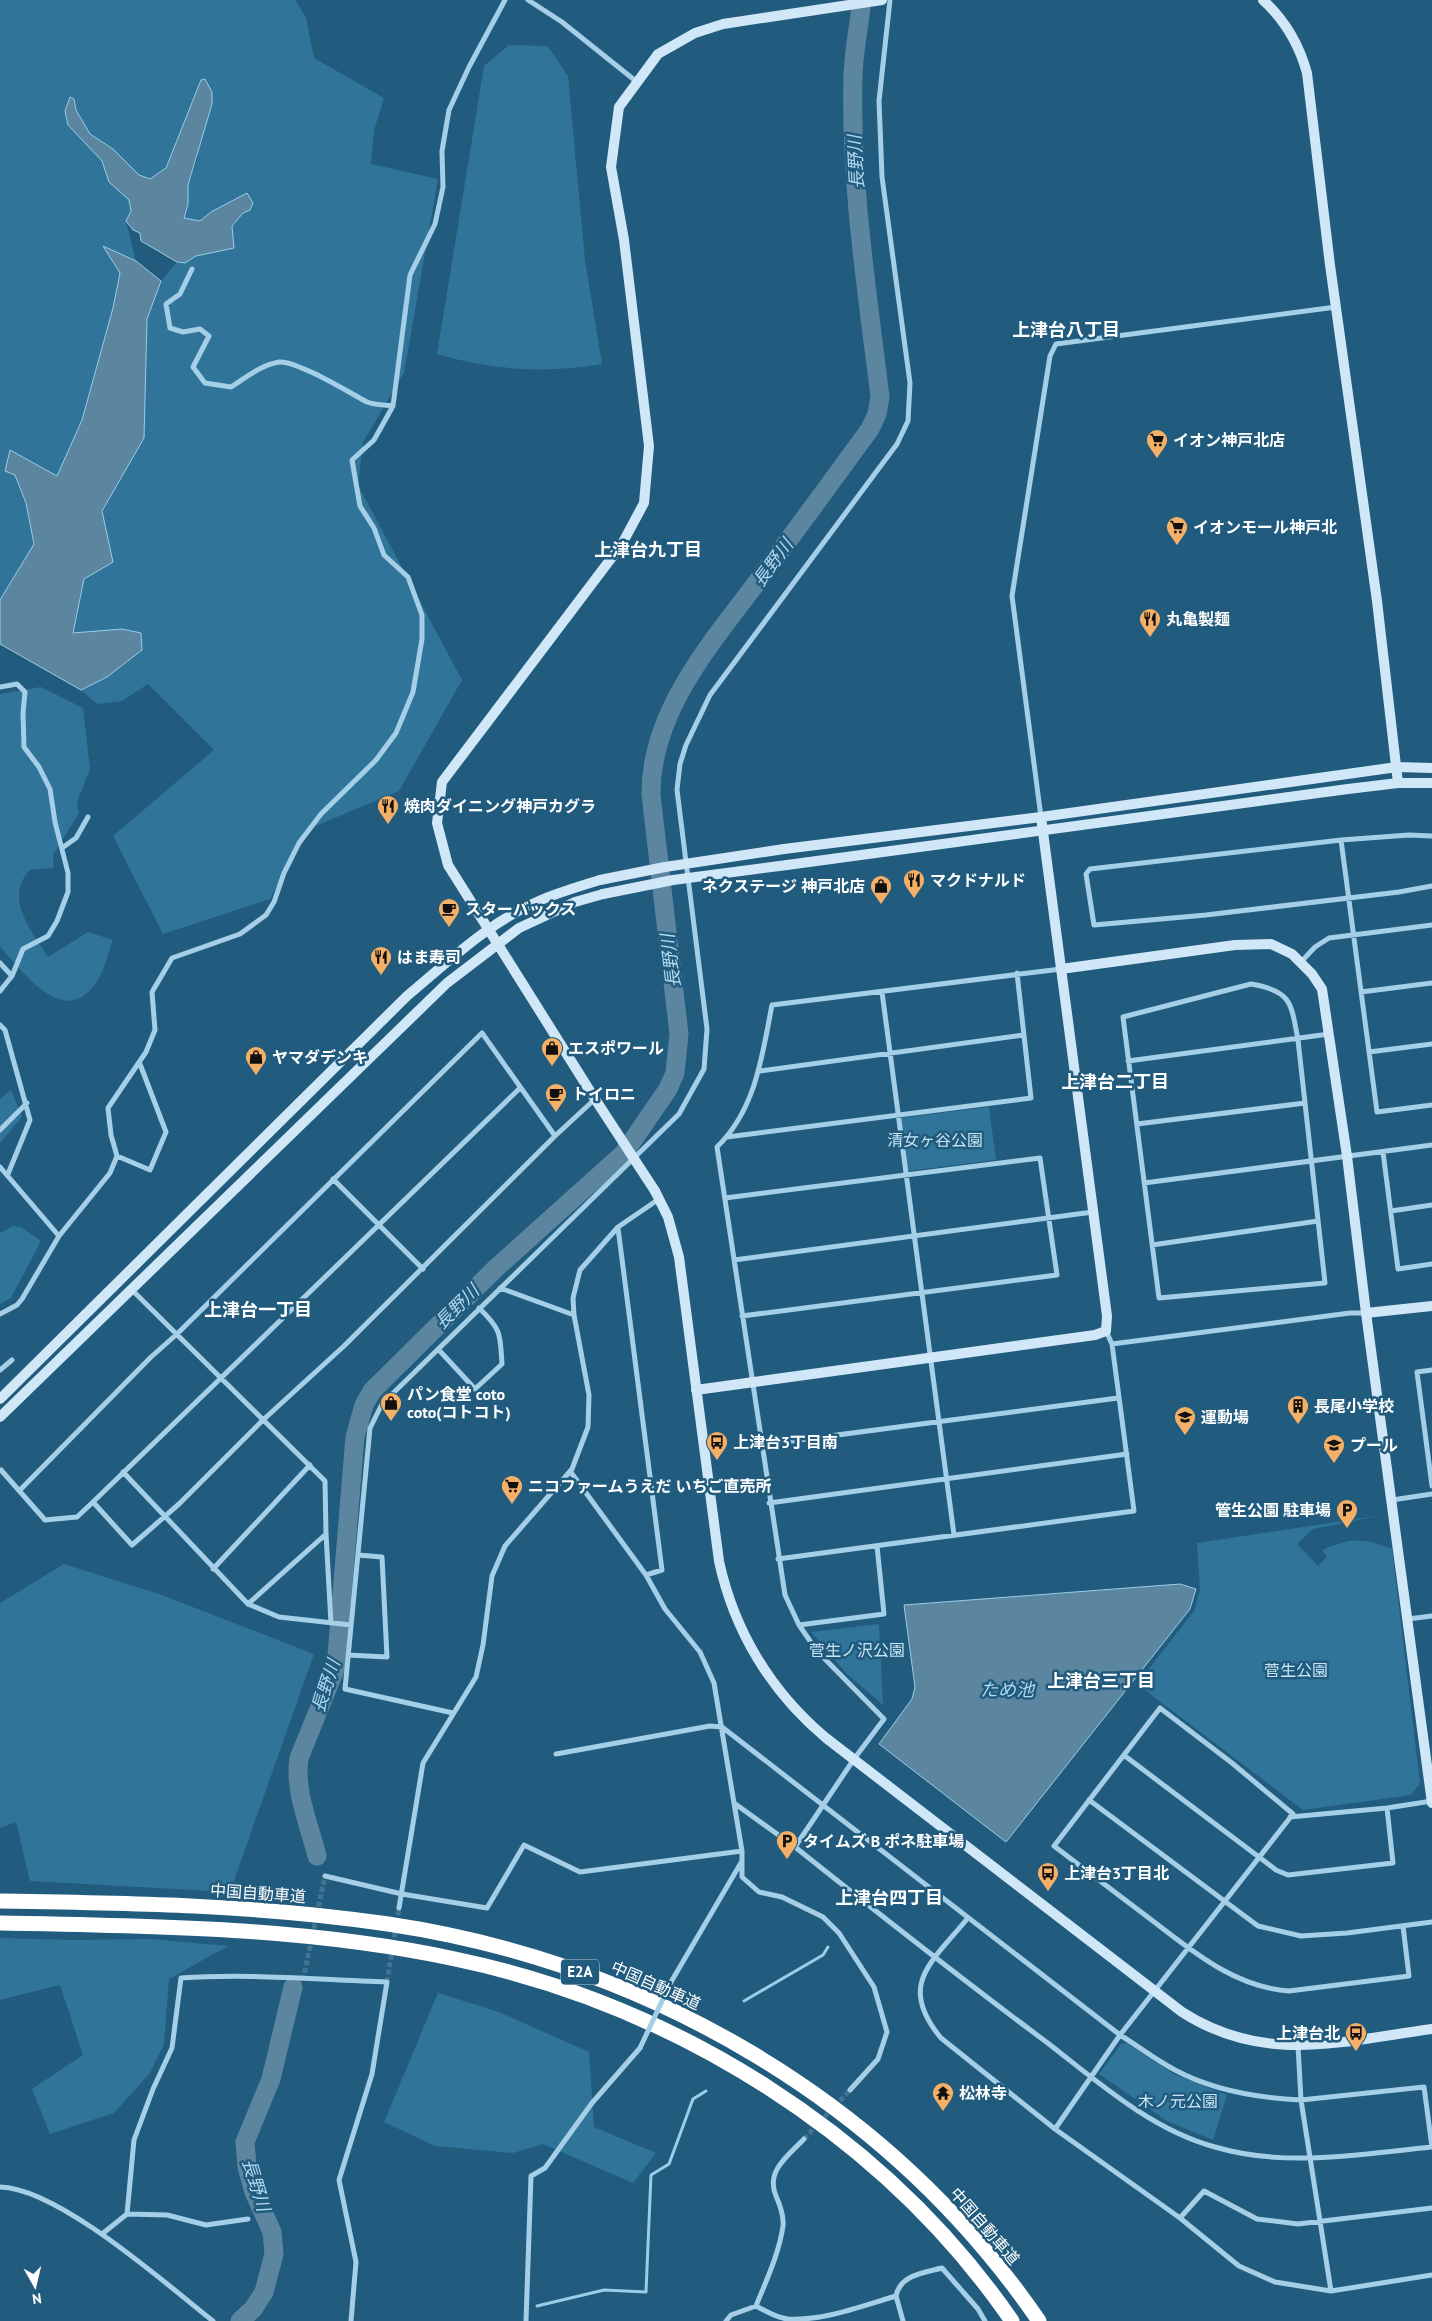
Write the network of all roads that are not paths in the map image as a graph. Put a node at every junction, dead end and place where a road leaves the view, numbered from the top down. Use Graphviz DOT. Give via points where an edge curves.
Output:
graph roads {
  1 [pos="505,0"];
  2 [pos="528,0"];
  3 [pos="882,0"];
  4 [pos="890,0"];
  5 [pos="1264,0"];
  6 [pos="637,82"];
  7 [pos="192,269"];
  8 [pos="1336,307"];
  9 [pos="393,406"];
  10 [pos="0,687"];
  11 [pos="1397,767"];
  12 [pos="1432,768"];
  13 [pos="1432,783"];
  14 [pos="1398,784"];
  15 [pos="88,817"];
  16 [pos="1041,817"];
  17 [pos="1043,832"];
  18 [pos="1432,836"];
  19 [pos="1341,840"];
  20 [pos="62,848"];
  21 [pos="1432,886"];
  22 [pos="1349,897"];
  23 [pos="1432,925"];
  24 [pos="488,931"];
  25 [pos="1354,934"];
  26 [pos="496,944"];
  27 [pos="1301,962"];
  28 [pos="0,963"];
  29 [pos="1061,969"];
  30 [pos="1017,973"];
  31 [pos="12,976"];
  32 [pos="1432,983"];
  33 [pos="0,991"];
  34 [pos="882,992"];
  35 [pos="1361,992"];
  36 [pos="0,1025"];
  37 [pos="1329,1034"];
  38 [pos="1024,1035"];
  39 [pos="1298,1040"];
  40 [pos="1432,1044"];
  41 [pos="1370,1052"];
  42 [pos="890,1054"];
  43 [pos="1128,1061"];
  44 [pos="140,1064"];
  45 [pos="760,1071"];
  46 [pos="520,1088"];
  47 [pos="595,1099"];
  48 [pos="1305,1103"];
  49 [pos="27,1104"];
  50 [pos="1432,1105"];
  51 [pos="898,1115"];
  52 [pos="1137,1124"];
  53 [pos="0,1130"];
  54 [pos="555,1136"];
  55 [pos="728,1137"];
  56 [pos="1432,1146"];
  57 [pos="1383,1152"];
  58 [pos="117,1156"];
  59 [pos="1347,1156"];
  60 [pos="1311,1161"];
  61 [pos="0,1167"];
  62 [pos="8,1174"];
  63 [pos="906,1175"];
  64 [pos="333,1179"];
  65 [pos="1144,1183"];
  66 [pos="657,1195"];
  67 [pos="725,1198"];
  68 [pos="1432,1205"];
  69 [pos="1391,1211"];
  70 [pos="1094,1212"];
  71 [pos="1049,1218"];
  72 [pos="1318,1220"];
  73 [pos="379,1223"];
  74 [pos="618,1228"];
  75 [pos="58,1236"];
  76 [pos="914,1236"];
  77 [pos="1152,1245"];
  78 [pos="734,1260"];
  79 [pos="1432,1264"];
  80 [pos="423,1269"];
  81 [pos="500,1288"];
  82 [pos="131,1289"];
  83 [pos="922,1293"];
  84 [pos="1432,1306"];
  85 [pos="479,1308"];
  86 [pos="1366,1313"];
  87 [pos="0,1314"];
  88 [pos="574,1315"];
  89 [pos="742,1316"];
  90 [pos="1106,1331"];
  91 [pos="178,1334"];
  92 [pos="1112,1344"];
  93 [pos="438,1349"];
  94 [pos="930,1358"];
  95 [pos="12,1360"];
  96 [pos="0,1370"];
  97 [pos="1432,1370"];
  98 [pos="220,1377"];
  99 [pos="752,1382"];
  100 [pos="696,1390"];
  101 [pos="1118,1398"];
  102 [pos="0,1399"];
  103 [pos="0,1417"];
  104 [pos="263,1420"];
  105 [pos="939,1422"];
  106 [pos="1432,1433"];
  107 [pos="1425,1434"];
  108 [pos="761,1445"];
  109 [pos="1127,1454"];
  110 [pos="310,1465"];
  111 [pos="0,1470"];
  112 [pos="570,1471"];
  113 [pos="123,1472"];
  114 [pos="947,1478"];
  115 [pos="1432,1486"];
  116 [pos="20,1490"];
  117 [pos="1432,1494"];
  118 [pos="1392,1500"];
  119 [pos="92,1502"];
  120 [pos="769,1503"];
  121 [pos="165,1517"];
  122 [pos="326,1534"];
  123 [pos="954,1535"];
  124 [pos="877,1546"];
  125 [pos="358,1555"];
  126 [pos="778,1559"];
  127 [pos="212,1569"];
  128 [pos="646,1575"];
  129 [pos="248,1604"];
  130 [pos="1432,1616"];
  131 [pos="1408,1619"];
  132 [pos="331,1623"];
  133 [pos="351,1625"];
  134 [pos="799,1626"];
  135 [pos="348,1655"];
  136 [pos="453,1713"];
  137 [pos="722,1728"];
  138 [pos="556,1754"];
  139 [pos="1125,1756"];
  140 [pos="854,1759"];
  141 [pos="1089,1800"];
  142 [pos="1432,1802"];
  143 [pos="734,1803"];
  144 [pos="822,1805"];
  145 [pos="1387,1808"];
  146 [pos="1290,1817"];
  147 [pos="795,1846"];
  148 [pos="742,1851"];
  149 [pos="1259,1857"];
  150 [pos="743,1858"];
  151 [pos="325,1876"];
  152 [pos="402,1894"];
  153 [pos="0,1902"];
  154 [pos="1224,1902"];
  155 [pos="399,1908"];
  156 [pos="967,1919"];
  157 [pos="1432,1922"];
  158 [pos="0,1923"];
  159 [pos="1403,1926"];
  160 [pos="1189,1948"];
  161 [pos="934,1959"];
  162 [pos="1156,1991"];
  163 [pos="1432,2029"];
  164 [pos="1120,2035"];
  165 [pos="1298,2046"];
  166 [pos="1092,2077"];
  167 [pos="850,2090"];
  168 [pos="1301,2100"];
  169 [pos="1055,2129"];
  170 [pos="804,2139"];
  171 [pos="1432,2147"];
  172 [pos="1309,2159"];
  173 [pos="0,2187"];
  174 [pos="1432,2208"];
  175 [pos="127,2214"];
  176 [pos="1180,2218"];
  177 [pos="248,2220"];
  178 [pos="1320,2221"];
  179 [pos="102,2234"];
  180 [pos="1432,2275"];
  181 [pos="1332,2291"];
  182 [pos="896,2296"];
  183 [pos="756,2306"];
  184 [pos="213,2321"];
  185 [pos="351,2321"];
  186 [pos="526,2321"];
  187 [pos="726,2321"];
  188 [pos="903,2321"];
  189 [pos="985,2321"];
  190 [pos="1012,2321"];
  191 [pos="1039,2321"];
  1 -- 9 [label="street" via="468,67 449,110 442,151 444,187 435,224 410,276"];
  2 -- 6 [label="street" via="562,22"];
  3 -- 6 [label="street" via="723,24 695,33 658,54"];
  4 -- 81 [label="street" via="879,101 882,176 910,383 908,421 897,444 710,695 683,754 677,790 707,1029 704,1069 679,1114"];
  5 -- 8 [label="street" via="1291,34 1307,72"];
  6 -- 24 [label="street" via="618,107 611,167 624,240 649,446 644,503 616,552 442,782 436,823 448,865"];
  7 -- 9 [label="street" via="180,294 166,304 170,328 183,332 200,329 209,336 193,367 206,383 231,387 256,371 280,362 302,368 369,403"];
  8 -- 11 [label="street"];
  8 -- 16 [label="street" via="1056,344 1050,356 1012,596"];
  9 -- 44 [label="street" via="374,440 352,460 360,506 374,528 384,555 408,577 422,615 422,639 413,692 402,721 376,760 321,814 299,843 266,915 240,934 172,958 152,992 155,1030"];
  10 -- 20 [label="street" via="17,684 25,692 24,747 50,790"];
  11 -- 12 [label="street"];
  11 -- 14 [label="street"];
  11 -- 16 [label="street"];
  13 -- 14 [label="street"];
  14 -- 17 [label="street"];
  15 -- 20 [label="street" via="76,838"];
  16 -- 17 [label="street"];
  16 -- 24 [label="street, bridge" via="784,849 600,880 541,900"];
  17 -- 26 [label="street, bridge" via="673,880 603,894 547,914"];
  17 -- 29 [label="street"];
  18 -- 19 [label="street"];
  19 -- 22 [label="street"];
  19 -- 22 [label="street" via="1090,869 1086,874 1094,925"];
  20 -- 31 [label="street" via="68,873 68,892 57,921 48,936 23,949"];
  21 -- 22 [label="street"];
  22 -- 25 [label="street"];
  23 -- 25 [label="street"];
  24 -- 26 [label="street"];
  24 -- 102 [label="street" via="407,996"];
  25 -- 27 [label="street" via="1329,938"];
  25 -- 35 [label="street"];
  26 -- 47 [label="street"];
  26 -- 82 [label="street" via="447,983"];
  27 -- 29 [label="street" via="1271,944 1235,945"];
  27 -- 37 [label="street" via="1322,989"];
  28 -- 31 [label="street"];
  29 -- 30 [label="street"];
  29 -- 70 [label="street"];
  30 -- 34 [label="street"];
  30 -- 38 [label="street"];
  31 -- 33 [label="street"];
  32 -- 35 [label="street"];
  34 -- 42 [label="street"];
  34 -- 45 [label="street" via="772,1006"];
  35 -- 41 [label="street"];
  36 -- 49 [label="street" via="5,1030"];
  37 -- 39 [label="street"];
  37 -- 59 [label="street"];
  38 -- 42 [label="street"];
  38 -- 51 [label="street" via="1031,1098"];
  39 -- 43 [label="street"];
  39 -- 43 [label="street" via="1291,1004 1272,988 1251,984 1123,1017"];
  39 -- 48 [label="street"];
  40 -- 41 [label="street"];
  41 -- 50 [label="street" via="1377,1112"];
  42 -- 45 [label="street"];
  42 -- 51 [label="street"];
  43 -- 52 [label="street"];
  44 -- 58 [label="street" via="108,1108"];
  44 -- 58 [label="street" via="166,1132 150,1170"];
  45 -- 55 [label="street"];
  46 -- 54 [label="street"];
  46 -- 64 [label="street" via="482,1033"];
  46 -- 73 [label="street"];
  47 -- 54 [label="street"];
  47 -- 66 [label="street, bridge"];
  48 -- 52 [label="street"];
  48 -- 60 [label="street"];
  49 -- 53 [label="street"];
  49 -- 62 [label="street" via="30,1120"];
  51 -- 55 [label="street"];
  51 -- 63 [label="street"];
  52 -- 65 [label="street"];
  54 -- 80 [label="street"];
  55 -- 67 [label="street" via="717,1147"];
  56 -- 57 [label="street"];
  57 -- 59 [label="street"];
  57 -- 69 [label="street"];
  58 -- 75 [label="street" via="110,1173"];
  59 -- 60 [label="street"];
  59 -- 86 [label="street"];
  60 -- 65 [label="street"];
  60 -- 72 [label="street"];
  61 -- 62 [label="street"];
  62 -- 75 [label="street"];
  63 -- 67 [label="street"];
  63 -- 71 [label="street" via="1040,1158"];
  63 -- 76 [label="street"];
  64 -- 73 [label="street"];
  64 -- 91 [label="street"];
  65 -- 77 [label="street"];
  66 -- 74 [label="street"];
  66 -- 100 [label="street" via="676,1241"];
  67 -- 78 [label="street"];
  68 -- 69 [label="street"];
  69 -- 79 [label="street" via="1398,1269"];
  70 -- 71 [label="street"];
  70 -- 90 [label="street" via="1108,1316"];
  71 -- 76 [label="street"];
  71 -- 83 [label="street" via="1057,1275"];
  72 -- 77 [label="street"];
  72 -- 77 [label="street" via="1325,1283 1159,1298"];
  73 -- 80 [label="street"];
  73 -- 98 [label="street"];
  74 -- 88 [label="street" via="580,1270 573,1298"];
  74 -- 128 [label="street" via="662,1570"];
  75 -- 87 [label="street" via="22,1299"];
  76 -- 78 [label="street"];
  76 -- 83 [label="street"];
  78 -- 89 [label="street"];
  80 -- 104 [label="street"];
  81 -- 85 [label="street"];
  81 -- 88 [label="street"];
  82 -- 91 [label="street"];
  82 -- 103 [label="street"];
  83 -- 89 [label="street"];
  83 -- 94 [label="street"];
  84 -- 86 [label="street"];
  85 -- 93 [label="street"];
  85 -- 93 [label="street" via="496,1324 502,1364 476,1389"];
  86 -- 92 [label="street"];
  86 -- 118 [label="street"];
  88 -- 112 [label="street" via="589,1395 588,1428"];
  89 -- 99 [label="street"];
  90 -- 92 [label="street"];
  90 -- 94 [label="street"];
  91 -- 98 [label="street"];
  91 -- 116 [label="street" via="151,1357"];
  92 -- 101 [label="street"];
  93 -- 125 [label="street" via="382,1404 370,1428"];
  94 -- 99 [label="street"];
  94 -- 105 [label="street"];
  95 -- 96 [label="street"];
  97 -- 107 [label="street" via="1417,1372"];
  98 -- 104 [label="street"];
  98 -- 113 [label="street"];
  99 -- 100 [label="street"];
  99 -- 108 [label="street"];
  100 -- 140 [label="street" via="719,1560 737,1619 757,1659 791,1704 814,1728"];
  101 -- 105 [label="street"];
  101 -- 109 [label="street"];
  104 -- 110 [label="street"];
  104 -- 121 [label="street"];
  105 -- 108 [label="street"];
  105 -- 114 [label="street"];
  106 -- 107 [label="street"];
  107 -- 115 [label="street"];
  108 -- 120 [label="street"];
  109 -- 114 [label="street"];
  109 -- 123 [label="street" via="1134,1511"];
  110 -- 122 [label="street" via="325,1481"];
  110 -- 127 [label="street"];
  111 -- 116 [label="street"];
  112 -- 128 [label="street"];
  112 -- 136 [label="street" via="505,1546 492,1576 484,1645 476,1677"];
  113 -- 119 [label="street"];
  113 -- 121 [label="street"];
  114 -- 120 [label="street"];
  114 -- 123 [label="street"];
  116 -- 119 [label="street" via="45,1520 77,1517"];
  117 -- 118 [label="street"];
  118 -- 131 [label="street"];
  119 -- 121 [label="street" via="132,1545"];
  120 -- 126 [label="street"];
  121 -- 127 [label="street"];
  122 -- 129 [label="street"];
  122 -- 132 [label="street"];
  123 -- 124 [label="street"];
  124 -- 126 [label="street"];
  124 -- 134 [label="street" via="884,1614"];
  125 -- 133 [label="street"];
  125 -- 135 [label="street" via="382,1557 387,1657"];
  126 -- 134 [label="street" via="785,1595"];
  127 -- 129 [label="street"];
  128 -- 137 [label="street" via="665,1609 700,1652 714,1684"];
  129 -- 132 [label="street" via="279,1617"];
  130 -- 131 [label="street"];
  131 -- 142 [label="street"];
  132 -- 133 [label="street"];
  133 -- 135 [label="street"];
  134 -- 140 [label="street" via="823,1658 884,1719"];
  135 -- 136 [label="street" via="345,1688"];
  136 -- 152 [label="street" via="423,1763"];
  137 -- 138 [label="street" via="710,1726"];
  137 -- 143 [label="street"];
  137 -- 144 [label="street"];
  139 -- 141 [label="street"];
  139 -- 146 [label="street" via="1160,1708 1240,1769 1293,1814"];
  139 -- 149 [label="street"];
  140 -- 144 [label="street"];
  140 -- 162 [label="street"];
  141 -- 154 [label="street"];
  141 -- 160 [label="street" via="1054,1846"];
  142 -- 145 [label="street"];
  143 -- 147 [label="street"];
  143 -- 148 [label="street"];
  144 -- 147 [label="street"];
  144 -- 156 [label="street"];
  145 -- 146 [label="street"];
  145 -- 149 [label="street" via="1393,1863 1288,1875"];
  146 -- 149 [label="street"];
  147 -- 161 [label="street"];
  148 -- 150 [label="street"];
  148 -- 152 [label="street" via="580,1872 524,1845 487,1908"];
  149 -- 154 [label="street"];
  150 -- 167 [label="street" via="742,1877 759,1892 782,1897 823,1917 839,1933 874,1987 887,2032 878,2059"];
  150 -- 186 [label="street, bridge" via="671,1982 640,2048 592,2103 545,2168 531,2176"];
  151 -- 152 [label="street"];
  152 -- 155 [label="street"];
  153 -- 191 [label="highway, 中国自動車道 / E2A" via="187,1906 325,1916 391,1925 516,1952 633,1991 741,2044 793,2077 890,2152 934,2193 986,2251"];
  154 -- 159 [label="street" via="1258,1926 1301,1936"];
  154 -- 160 [label="street"];
  156 -- 161 [label="street"];
  156 -- 164 [label="street"];
  157 -- 159 [label="street"];
  158 -- 190 [label="highway, E2A" via="262,1932 388,1947 512,1972 619,2010 728,2063 777,2092 826,2128 918,2209 967,2263"];
  159 -- 160 [label="street" via="1409,1976 1289,1991 1273,1990 1239,1979"];
  160 -- 162 [label="street"];
  161 -- 166 [label="street"];
  161 -- 169 [label="street" via="919,1987 921,2007 929,2024 941,2038"];
  162 -- 164 [label="street"];
  162 -- 165 [label="street" via="1192,2018 1223,2034 1254,2042"];
  163 -- 165 [label="street"];
  164 -- 166 [label="street"];
  164 -- 168 [label="street" via="1175,2070 1228,2091"];
  165 -- 168 [label="street"];
  166 -- 169 [label="street"];
  166 -- 172 [label="street" via="1163,2127 1214,2147 1271,2159"];
  168 -- 171 [label="street" via="1424,2087"];
  168 -- 172 [label="street"];
  169 -- 176 [label="street"];
  170 -- 183 [label="street" via="778,2166 774,2176 774,2191 783,2224 773,2264"];
  171 -- 172 [label="street"];
  172 -- 178 [label="street"];
  173 -- 179 [label="street" via="14,2187 46,2200"];
  174 -- 178 [label="street"];
  175 -- 177 [label="street" via="167,2214 206,2225"];
  175 -- 179 [label="street"];
  175 -- 185 [label="street" via="134,2140 172,2048 181,1978 230,1975 387,1982 372,2074 339,2180 356,2262"];
  176 -- 178 [label="street" via="1204,2191 1258,2220 1298,2224"];
  176 -- 181 [label="street" via="1239,2266 1274,2282"];
  178 -- 181 [label="street"];
  179 -- 184 [label="street"];
  180 -- 181 [label="street"];
  182 -- 183 [label="street" via="830,2318 788,2319"];
  182 -- 188 [label="street"];
  182 -- 189 [label="street" via="898,2288 911,2276 942,2268 978,2308"];
  183 -- 187 [label="street" via="731,2315"];
}
